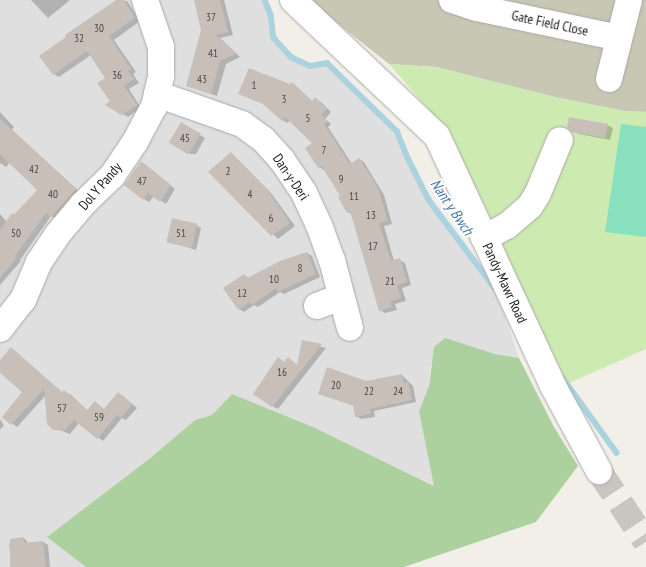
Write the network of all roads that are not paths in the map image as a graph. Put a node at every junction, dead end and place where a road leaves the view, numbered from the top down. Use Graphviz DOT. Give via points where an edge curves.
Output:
graph roads {
  1 [pos="145,0"];
  2 [pos="293,0"];
  3 [pos="452,0"];
  4 [pos="629,0"];
  5 [pos="478,4"];
  6 [pos="619,38"];
  7 [pos="609,79"];
  8 [pos="157,94"];
  9 [pos="560,140"];
  10 [pos="484,238"];
  11 [pos="341,297"];
  12 [pos="317,306"];
  13 [pos="350,328"];
  14 [pos="0,330"];
  15 [pos="599,471"];
  1 -- 8 [label="street, Dol Y Pandy" via="162,47"];
  2 -- 10 [label="street, Pandy-Mawr Road" via="437,136"];
  3 -- 5 [label="street, Gate Field Close"];
  4 -- 6 [label="street"];
  5 -- 6 [label="street, Gate Field Close"];
  6 -- 7 [label="street"];
  8 -- 11 [label="street, Dan-y-Deri" via="242,124 282,160 304,193 319,225"];
  8 -- 14 [label="street, Dol Y Pandy" via="154,107 131,149 112,176 57,236 39,262 23,300"];
  9 -- 10 [label="street" via="530,206 507,226"];
  10 -- 15 [label="street, Pandy-Mawr Road" via="553,386"];
  11 -- 12 [label="street"];
  11 -- 13 [label="street, Dan-y-Deri"];
}
